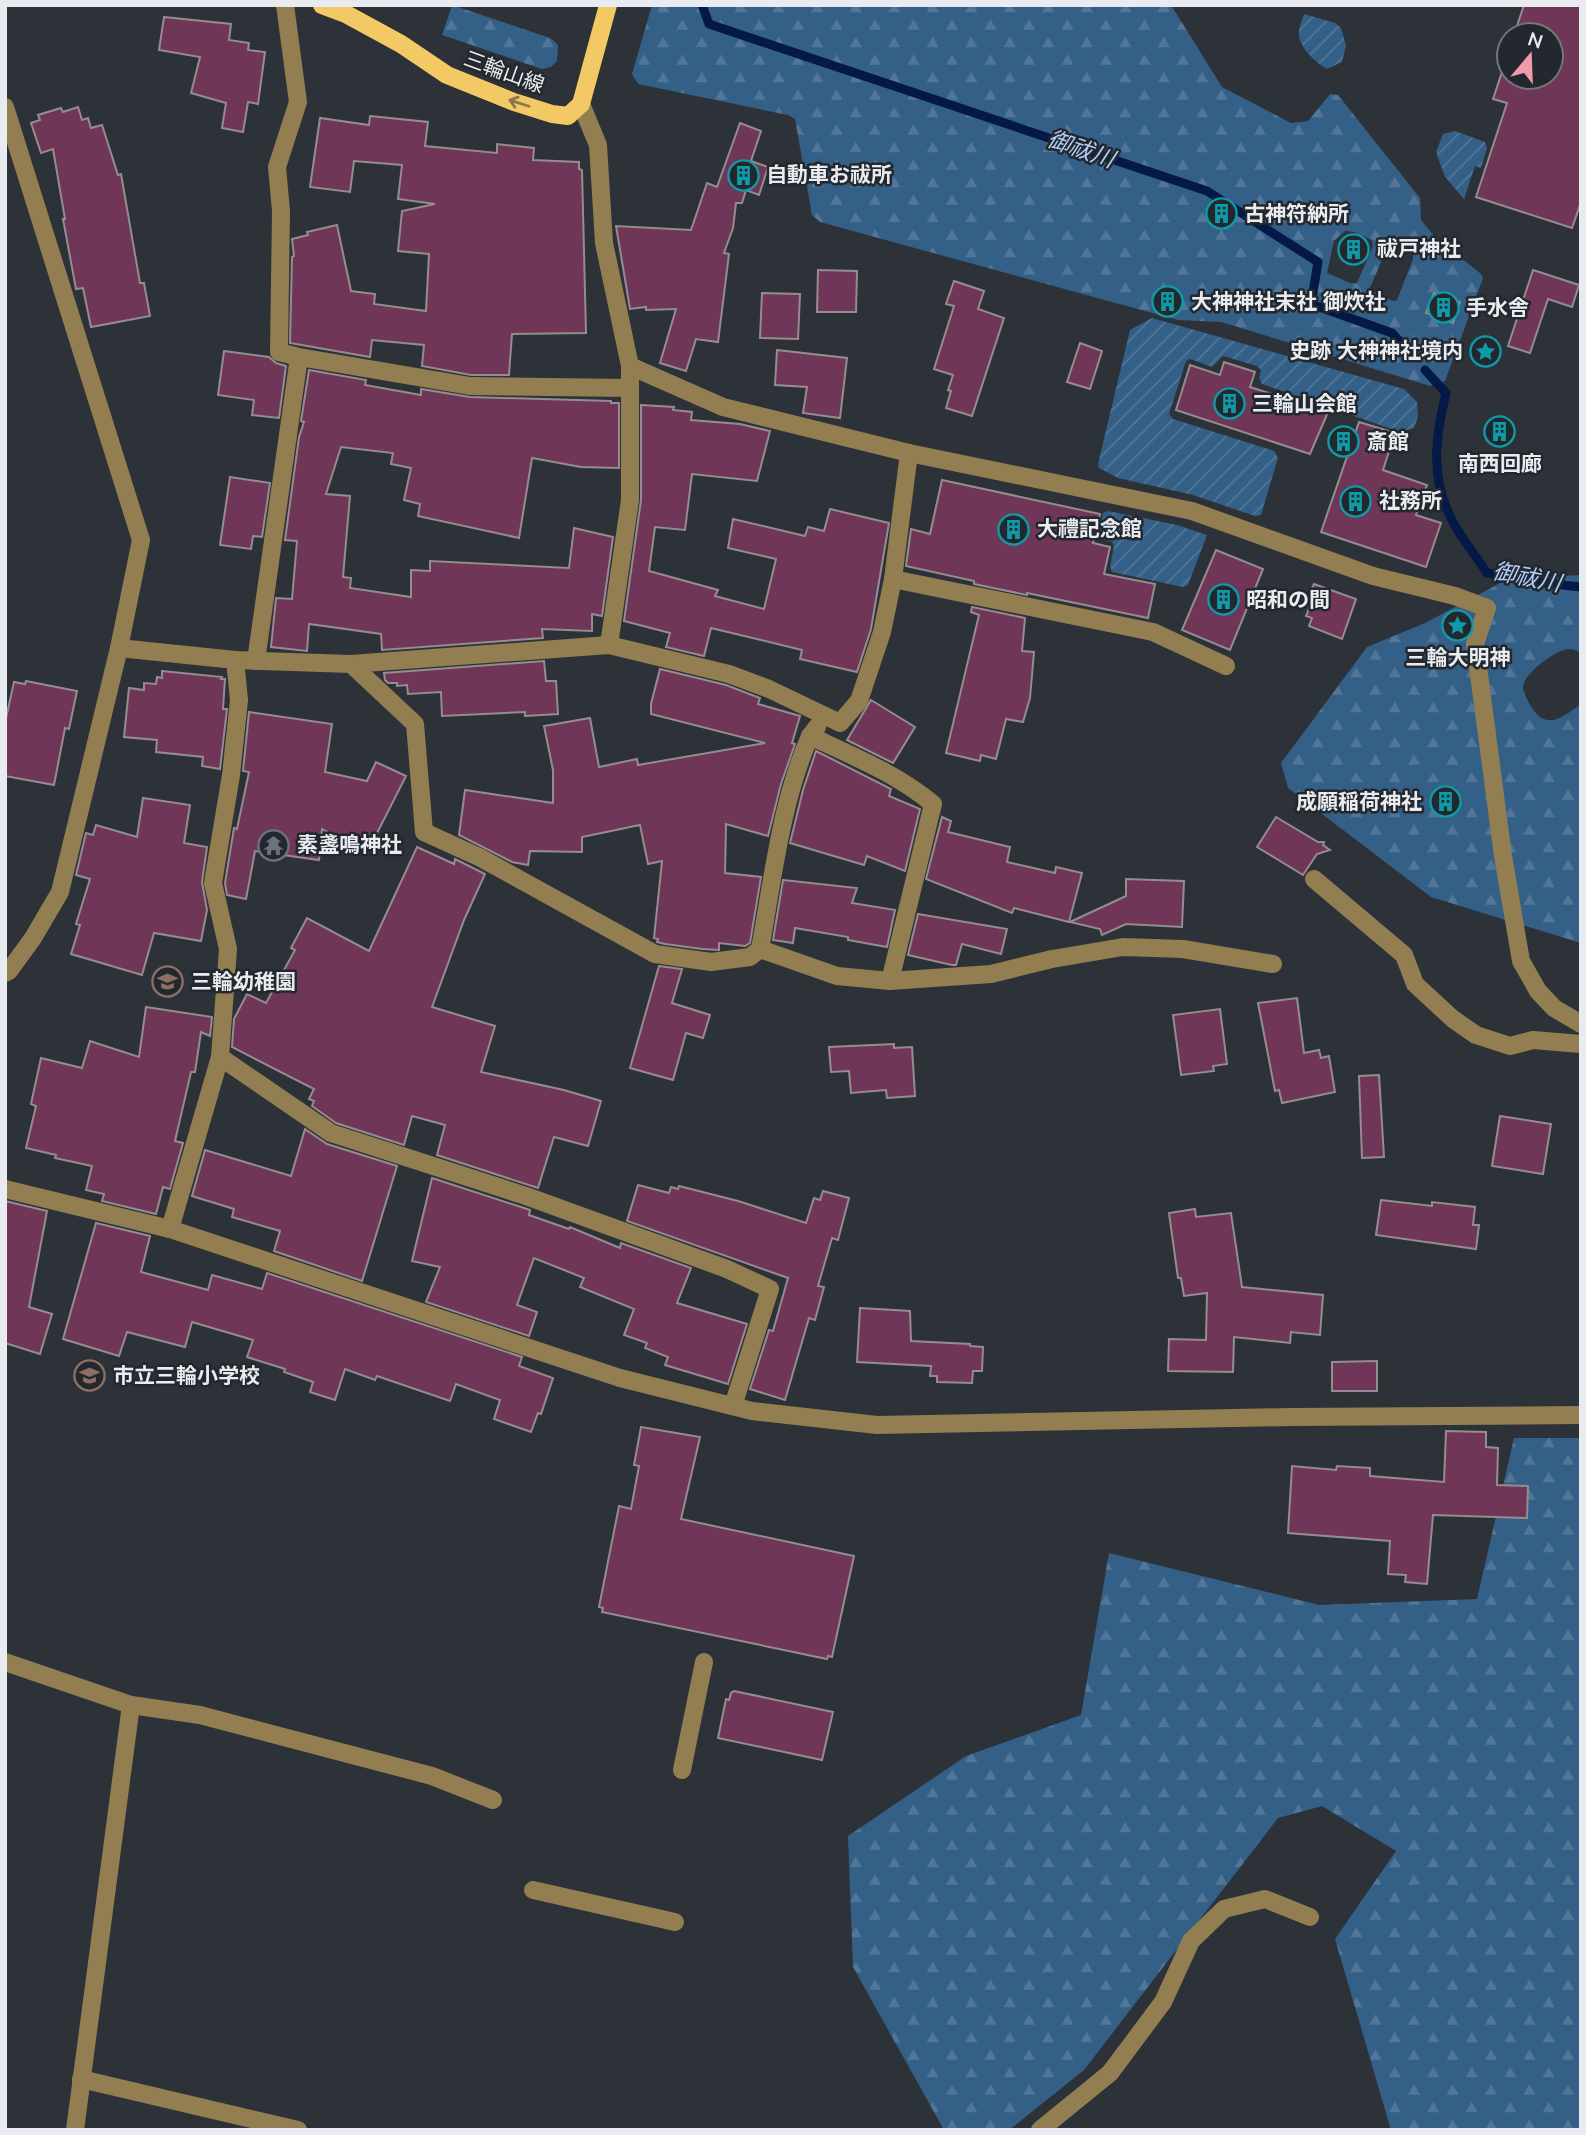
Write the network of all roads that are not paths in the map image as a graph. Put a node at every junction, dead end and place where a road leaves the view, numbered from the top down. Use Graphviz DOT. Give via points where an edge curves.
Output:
graph roads {
  1 [pos="285,5"];
  2 [pos="322,5"];
  3 [pos="608,5"];
  4 [pos="581,104"];
  5 [pos="5,107"];
  6 [pos="299,357"];
  7 [pos="630,366"];
  8 [pos="629,388"];
  9 [pos="909,453"];
  10 [pos="893,579"];
  11 [pos="609,645"];
  12 [pos="119,648"];
  13 [pos="234,660"];
  14 [pos="256,661"];
  15 [pos="351,664"];
  16 [pos="1226,667"];
  17 [pos="825,715"];
  18 [pos="810,736"];
  19 [pos="1314,879"];
  20 [pos="760,949"];
  21 [pos="1273,964"];
  22 [pos="5,973"];
  23 [pos="890,981"];
  24 [pos="1581,1024"];
  25 [pos="1581,1044"];
  26 [pos="220,1057"];
  27 [pos="5,1189"];
  28 [pos="170,1229"];
  29 [pos="733,1406"];
  30 [pos="1581,1415"];
  31 [pos="5,1662"];
  32 [pos="704,1662"];
  33 [pos="131,1705"];
  34 [pos="682,1770"];
  35 [pos="494,1800"];
  36 [pos="533,1890"];
  37 [pos="1310,1917"];
  38 [pos="675,1922"];
  39 [pos="81,2079"];
  40 [pos="75,2130"];
  41 [pos="298,2130"];
  42 [pos="1040,2130"];
  1 -- 6 [label="street" via="298,102 277,167 281,211 279,352"];
  4 -- 2 [label="main road, 三輪山線, one-way" via="568,116 514,102 447,75 401,44"];
  3 -- 4 [label="main road"];
  4 -- 7 [label="street" via="598,145 604,243"];
  5 -- 12 [label="street" via="141,540"];
  6 -- 8 [label="street" via="470,386"];
  6 -- 14 [label="street"];
  7 -- 8 [label="street"];
  7 -- 9 [label="street" via="723,407"];
  8 -- 11 [label="street" via="631,499"];
  9 -- 10 [label="street"];
  9 -- 24 [label="street" via="1192,511 1373,576 1487,608 1475,644 1521,961 1546,1000"];
  10 -- 16 [label="street" via="1153,632"];
  10 -- 17 [label="street" via="882,632 859,701 841,723"];
  11 -- 15 [label="street"];
  11 -- 17 [label="street" via="729,674"];
  12 -- 13 [label="street"];
  12 -- 22 [label="street" via="60,892 33,938"];
  13 -- 14 [label="street"];
  13 -- 26 [label="street" via="239,700 214,883 228,949"];
  14 -- 15 [label="street"];
  15 -- 20 [label="street" via="415,724 424,832 479,857 655,954 711,961 750,957"];
  17 -- 18 [label="street"];
  18 -- 20 [label="street" via="799,762"];
  18 -- 23 [label="street" via="890,774 933,804"];
  19 -- 25 [label="street" via="1404,955 1415,984 1476,1035 1510,1046 1534,1040"];
  20 -- 23 [label="street" via="837,976"];
  21 -- 23 [label="street" via="1183,949 1123,947 991,974"];
  26 -- 28 [label="street"];
  26 -- 29 [label="street" via="331,1133 526,1196 770,1289"];
  27 -- 28 [label="street"];
  28 -- 29 [label="street" via="620,1378"];
  29 -- 30 [label="street" via="877,1425"];
  31 -- 33 [label="street"];
  32 -- 34 [label="street"];
  33 -- 35 [label="street" via="200,1715 432,1776"];
  33 -- 39 [label="street"];
  36 -- 38 [label="street"];
  37 -- 42 [label="street" via="1265,1899 1224,1909 1191,1941 1163,2002 1110,2073"];
  39 -- 40 [label="street"];
  39 -- 41 [label="street"];
}
